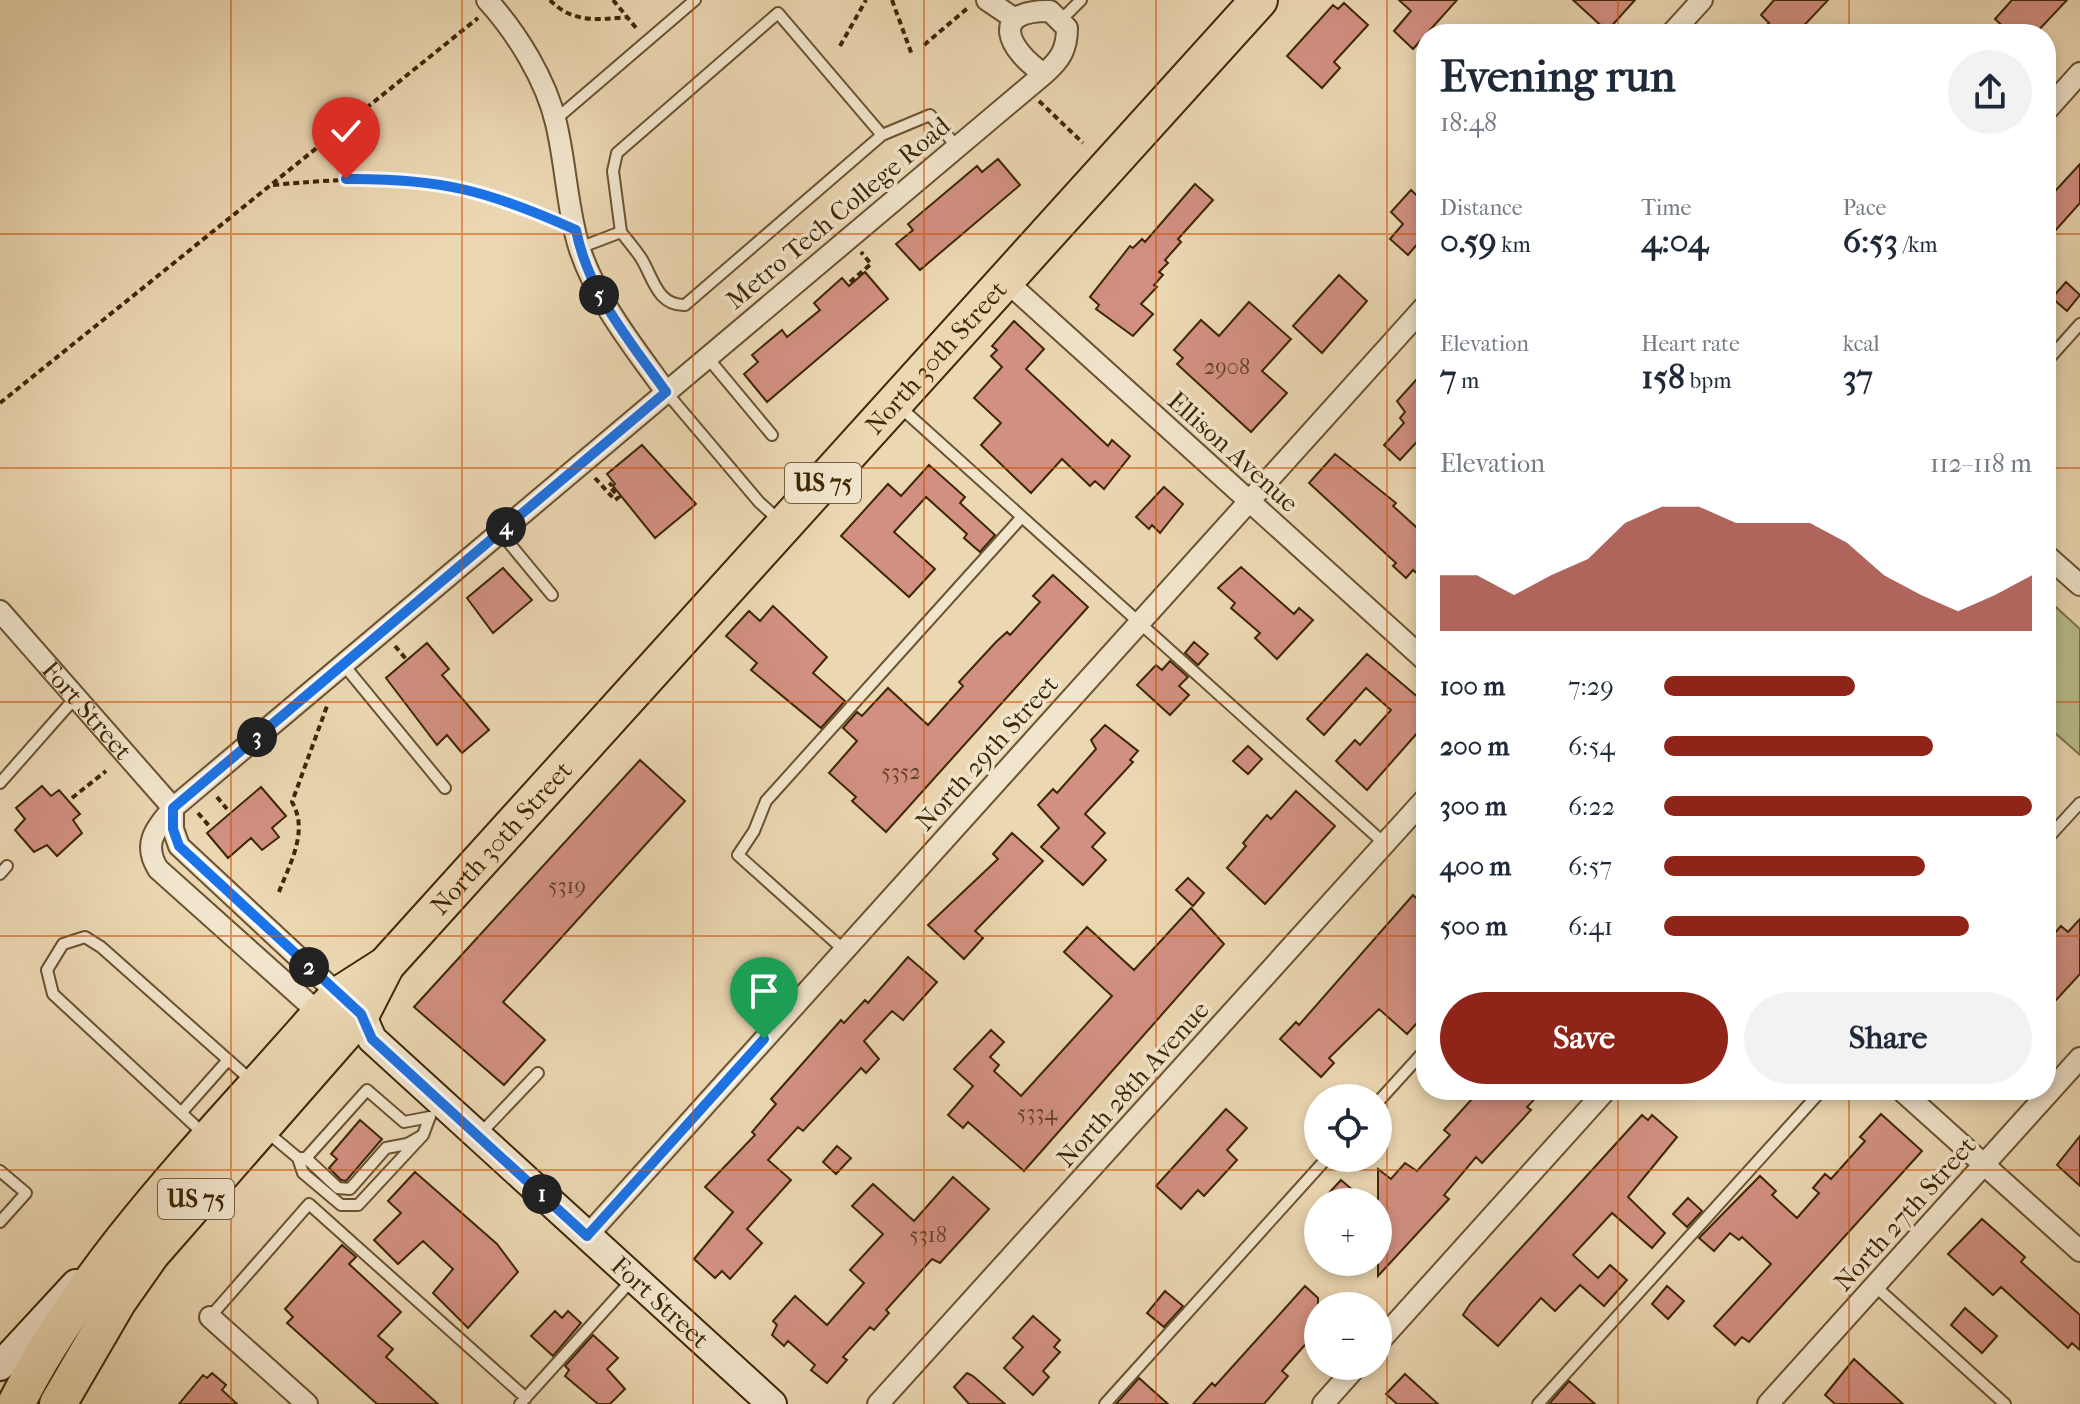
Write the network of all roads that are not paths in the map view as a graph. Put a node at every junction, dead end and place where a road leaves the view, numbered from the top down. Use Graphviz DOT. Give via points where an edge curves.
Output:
graph roads {
  1 [pos="695,0"];
  2 [pos="987,0"];
  3 [pos="1081,0"];
  4 [pos="1259,0"];
  5 [pos="1702,0"];
  6 [pos="490,3"];
  7 [pos="1015,19"];
  8 [pos="1060,21"];
  9 [pos="1680,24"];
  10 [pos="2080,73"];
  11 [pos="1044,74"];
  12 [pos="2056,100"];
  13 [pos="555,120"];
  14 [pos="882,135"];
  15 [pos="957,147"];
  16 [pos="621,232"];
  17 [pos="577,239"];
  18 [pos="1006,281"];
  19 [pos="1416,316"];
  20 [pos="2080,324"];
  21 [pos="2056,351"];
  22 [pos="707,357"];
  23 [pos="666,392"];
  24 [pos="896,403"];
  25 [pos="772,435"];
  26 [pos="1249,501"];
  27 [pos="1021,518"];
  28 [pos="785,525"];
  29 [pos="500,532"];
  30 [pos="2056,562"];
  31 [pos="2077,576"];
  32 [pos="552,595"];
  33 [pos="0,611"];
  34 [pos="1140,623"];
  35 [pos="1416,652"];
  36 [pos="343,664"];
  37 [pos="75,698"];
  38 [pos="0,783"];
  39 [pos="445,788"];
  40 [pos="2080,803"];
  41 [pos="173,808"];
  42 [pos="1416,809"];
  43 [pos="2056,829"];
  44 [pos="1385,844"];
  45 [pos="844,950"];
  46 [pos="347,1019"];
  47 [pos="2080,1058"];
  48 [pos="228,1060"];
  49 [pos="1416,1060"];
  50 [pos="538,1073"];
  51 [pos="2056,1085"];
  52 [pos="257,1086"];
  53 [pos="1392,1087"];
  54 [pos="1597,1100"];
  55 [pos="1813,1100"];
  56 [pos="1912,1100"];
  57 [pos="2042,1100"];
  58 [pos="435,1111"];
  59 [pos="181,1113"];
  60 [pos="261,1127"];
  61 [pos="423,1135"];
  62 [pos="478,1136"];
  63 [pos="210,1140"];
  64 [pos="302,1158"];
  65 [pos="1984,1165"];
  66 [pos="0,1171"];
  67 [pos="1314,1172"];
  68 [pos="0,1222"];
  69 [pos="587,1236"];
  70 [pos="122,1239"];
  71 [pos="2080,1251"];
  72 [pos="633,1278"];
  73 [pos="1875,1286"];
  74 [pos="210,1317"];
  75 [pos="1392,1327"];
  76 [pos="0,1366"];
  77 [pos="1344,1380"];
  78 [pos="523,1401"];
  79 [pos="16,1404"];
  80 [pos="58,1404"];
  81 [pos="307,1404"];
  82 [pos="772,1404"];
  83 [pos="878,1404"];
  84 [pos="1105,1404"];
  85 [pos="1323,1404"];
  86 [pos="1538,1404"];
  87 [pos="1768,1404"];
  88 [pos="2005,1404"];
  1 -- 13 [label="lane"];
  2 -- 7 [label="street"];
  3 -- 8 [label="lane"];
  4 -- 18 [label="highway, North 30th Street / US 75"];
  5 -- 9 [label="street"];
  6 -- 13 [label="street" via="540,79"];
  7 -- 8 [label="street" via="1031,11 1050,11"];
  7 -- 11 [label="street" via="1012,45"];
  8 -- 11 [label="street, Metro Tech College Road" via="1067,28 1067,45"];
  10 -- 12 [label="street"];
  11 -- 15 [label="street, Metro Tech College Road"];
  13 -- 17 [label="street"];
  14 -- 15 [label="lane" via="930,115"];
  14 -- 16 [label="lane" via="685,305 674,306 661,297"];
  14 -- 16 [label="lane" via="778,13 617,153 613,171"];
  15 -- 22 [label="street, Metro Tech College Road"];
  16 -- 17 [label="lane"];
  17 -- 23 [label="street" via="603,303"];
  18 -- 24 [label="highway, North 30th Street / US 75"];
  18 -- 26 [label="street, Ellison Avenue"];
  19 -- 26 [label="street, North 29th Street"];
  20 -- 21 [label="lane"];
  22 -- 23 [label="street, Metro Tech College Road"];
  22 -- 25 [label="lane"];
  23 -- 28 [label="lane" via="759,502"];
  23 -- 29 [label="street, Metro Tech College Road"];
  24 -- 27 [label="lane"];
  24 -- 28 [label="highway, North 30th Street / US 75"];
  26 -- 34 [label="street, North 29th Street"];
  26 -- 35 [label="street, Ellison Avenue"];
  27 -- 34 [label="lane"];
  27 -- 45 [label="lane" via="766,801 738,855"];
  28 -- 46 [label="highway, North 30th Street / US 75" via="386,965"];
  29 -- 32 [label="lane"];
  29 -- 36 [label="street, Metro Tech College Road"];
  30 -- 31 [label="street"];
  33 -- 37 [label="street, Fort Street"];
  34 -- 44 [label="lane"];
  34 -- 45 [label="street, North 29th Street"];
  36 -- 39 [label="lane"];
  36 -- 41 [label="street, Metro Tech College Road"];
  37 -- 38 [label="lane"];
  37 -- 41 [label="street, Fort Street"];
  40 -- 43 [label="lane"];
  41 -- 46 [label="street, Fort Street" via="179,846"];
  41 -- 46 [label="street, Fort Street" via="149,844 158,869"];
  42 -- 44 [label="street, North 28th Avenue"];
  44 -- 83 [label="street, North 28th Avenue"];
  45 -- 69 [label="street, North 29th Street"];
  46 -- 52 [label="highway, North 30th Street / US 75"];
  46 -- 58 [label="street, Fort Street"];
  46 -- 60 [label="highway, North 30th Street / US 75"];
  47 -- 51 [label="street, North 27th Street"];
  48 -- 52 [label="lane"];
  48 -- 59 [label="lane"];
  48 -- 59 [label="lane" via="101,947 85,937 63,944 47,970 53,994"];
  49 -- 53 [label="lane"];
  50 -- 62 [label="lane"];
  52 -- 63 [label="highway, North 30th Street / US 75"];
  54 -- 75 [label="street"];
  55 -- 86 [label="lane"];
  56 -- 65 [label="street"];
  57 -- 65 [label="street, North 27th Street"];
  58 -- 61 [label="lane"];
  58 -- 62 [label="street, Fort Street"];
  58 -- 64 [label="lane" via="404,1122 367,1090"];
  59 -- 63 [label="lane"];
  60 -- 64 [label="lane"];
  60 -- 80 [label="highway, North 30th Street / US 75" via="151,1254"];
  61 -- 64 [label="lane" via="386,1148 350,1189 338,1188"];
  61 -- 64 [label="lane" via="358,1205 341,1205 303,1173"];
  62 -- 69 [label="street, Fort Street"];
  63 -- 70 [label="highway, North 30th Street / US 75"];
  65 -- 71 [label="street"];
  65 -- 73 [label="street, North 27th Street"];
  66 -- 68 [label="lane" via="26,1193"];
  67 -- 84 [label="lane"];
  69 -- 72 [label="street, Fort Street"];
  70 -- 76 [label="street, North 30th Street"];
  70 -- 79 [label="highway, US 75" via="65,1319"];
  72 -- 78 [label="lane"];
  72 -- 82 [label="street, Fort Street"];
  73 -- 87 [label="street, North 27th Street"];
  73 -- 88 [label="lane"];
  74 -- 78 [label="lane" via="309,1204"];
  74 -- 81 [label="street"];
  77 -- 85 [label="street"];
}
